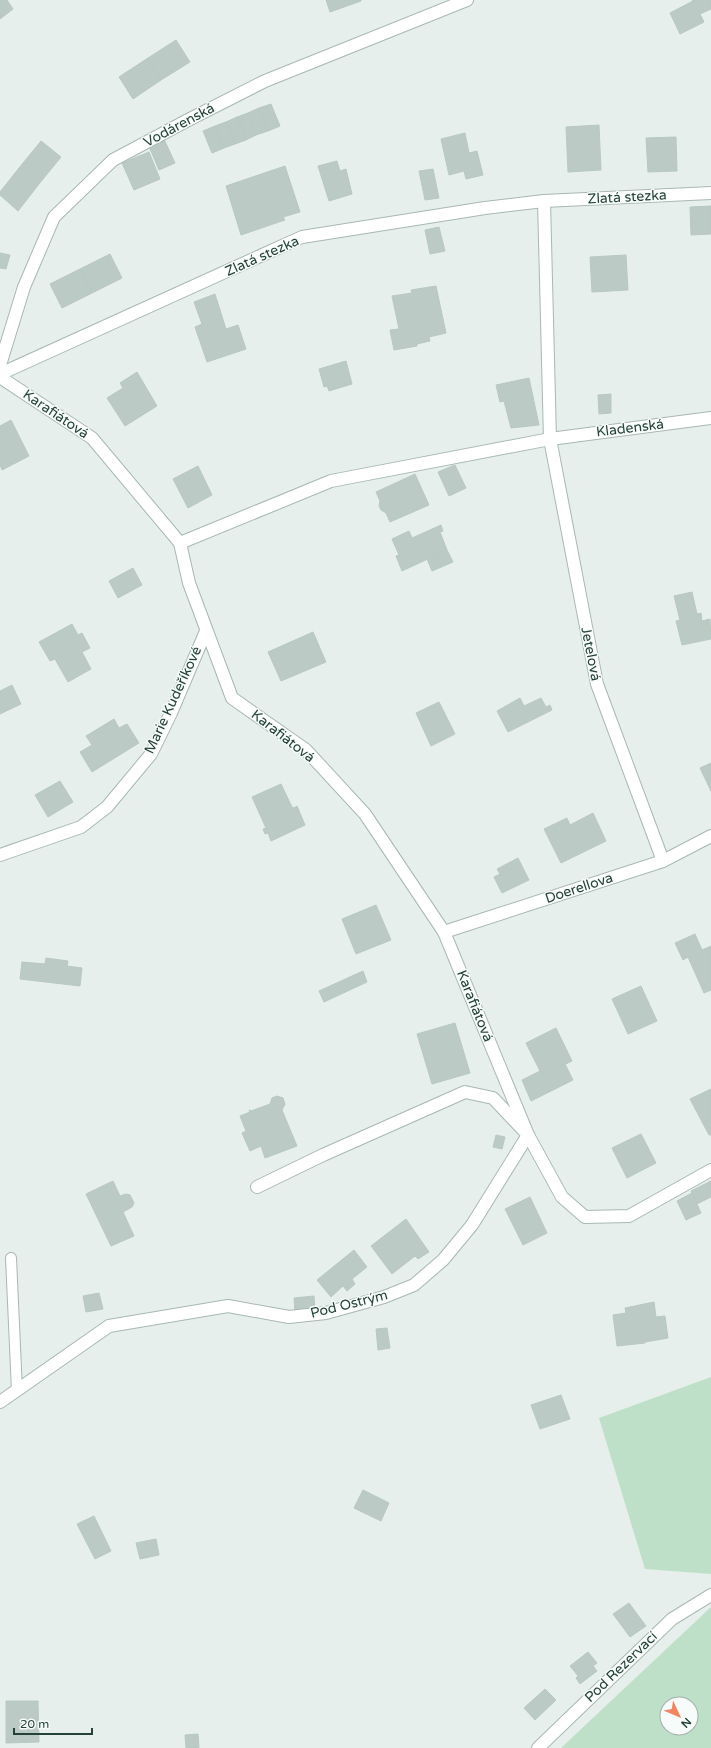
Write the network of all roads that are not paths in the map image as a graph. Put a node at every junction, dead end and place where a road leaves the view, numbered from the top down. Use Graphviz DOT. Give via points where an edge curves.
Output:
graph roads {
  1 [pos="467,0"];
  2 [pos="711,193"];
  3 [pos="544,201"];
  4 [pos="0,365"];
  5 [pos="0,374"];
  6 [pos="0,377"];
  7 [pos="711,418"];
  8 [pos="550,439"];
  9 [pos="180,543"];
  10 [pos="206,631"];
  11 [pos="711,836"];
  12 [pos="0,855"];
  13 [pos="663,861"];
  14 [pos="444,932"];
  15 [pos="528,1135"];
  16 [pos="711,1170"];
  17 [pos="257,1187"];
  18 [pos="10,1258"];
  19 [pos="17,1390"];
  20 [pos="0,1402"];
  21 [pos="711,1595"];
  22 [pos="538,1748"];
  1 -- 4 [label="street, Vodárenská" via="265,81 114,160 54,217 24,287"];
  2 -- 3 [label="street, Zlatá stezka"];
  3 -- 5 [label="street, Zlatá stezka" via="302,237"];
  3 -- 8 [label="street"];
  6 -- 9 [label="street, Karafiátová" via="92,438"];
  7 -- 8 [label="street, Kladenská"];
  8 -- 9 [label="street, Kladenská" via="332,481"];
  8 -- 13 [label="street, Jetelová" via="597,684"];
  9 -- 10 [label="street, Karafiátová" via="189,583"];
  10 -- 12 [label="street, Marie Kudeříkové" via="151,754 107,807 81,827"];
  10 -- 14 [label="street, Karafiátová" via="232,698 306,750 365,814"];
  11 -- 13 [label="street, Doerellova"];
  13 -- 14 [label="street, Doerellova"];
  14 -- 15 [label="street, Karafiátová"];
  15 -- 16 [label="street, Karafiátová" via="562,1197 585,1217 629,1216"];
  15 -- 17 [label="street, Karafiátová" via="493,1098 465,1092"];
  15 -- 19 [label="street, Pod Ostrým" via="472,1224 443,1260 414,1285 384,1297 326,1313 289,1317 228,1306 109,1326"];
  18 -- 19 [label="lane"];
  19 -- 20 [label="street, Pod Ostrým"];
  21 -- 22 [label="street, Pod Rezervací" via="672,1619"];
}
